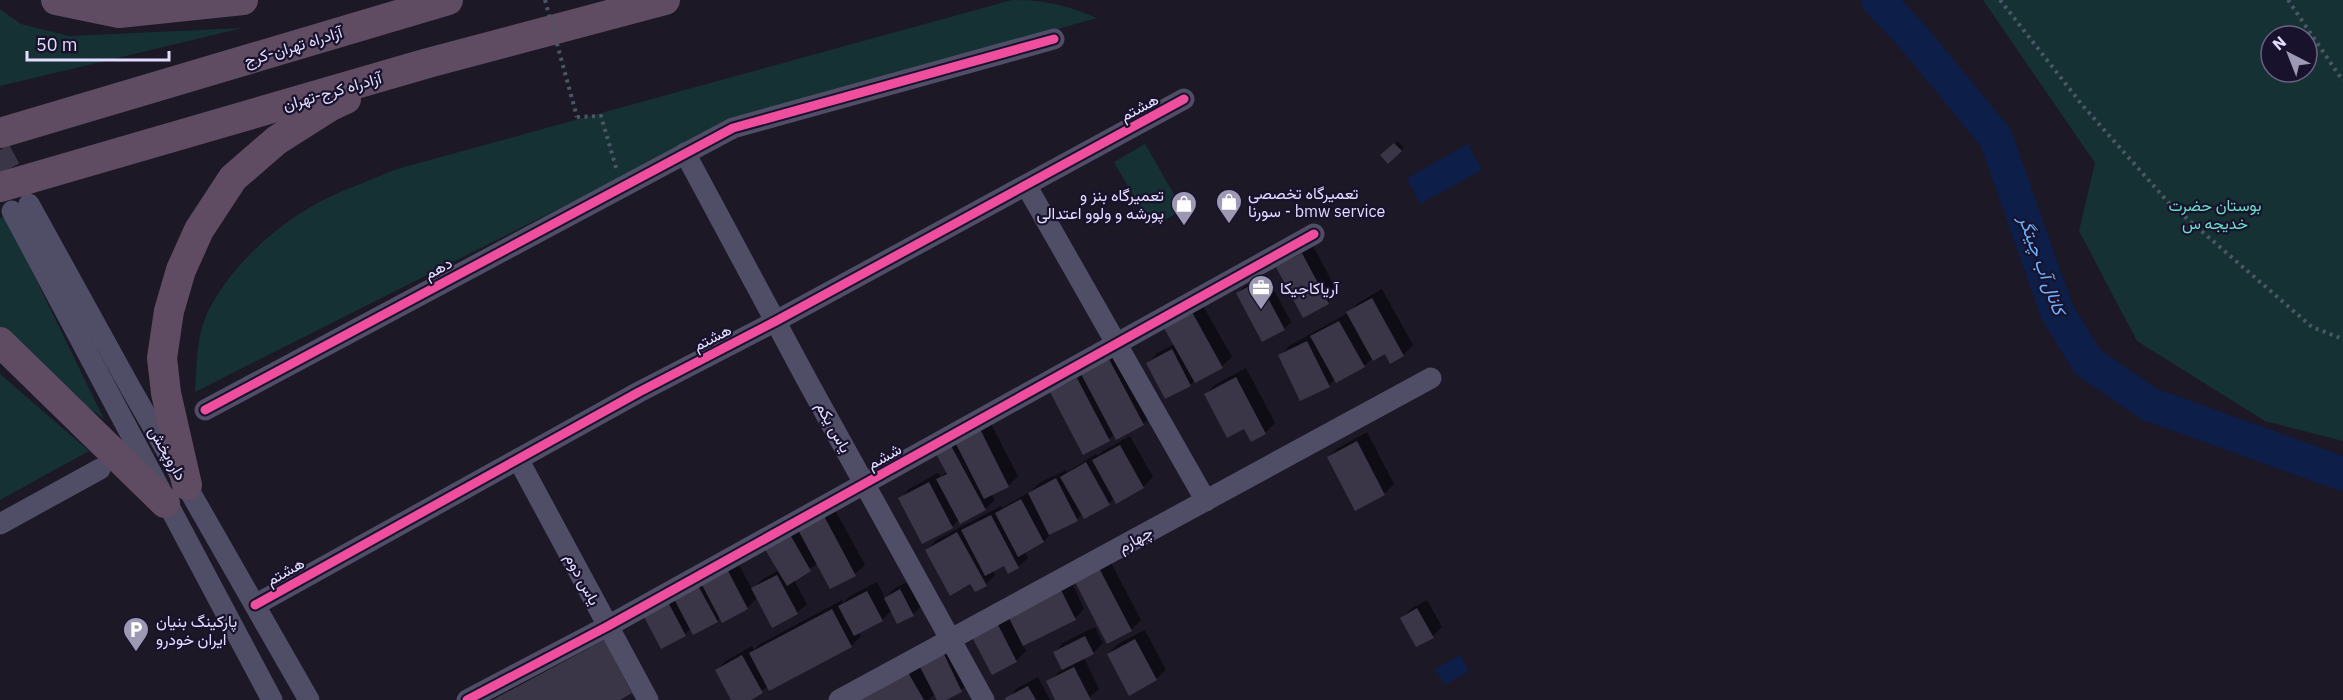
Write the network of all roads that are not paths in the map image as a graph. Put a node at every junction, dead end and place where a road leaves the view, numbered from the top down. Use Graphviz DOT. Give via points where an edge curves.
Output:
graph roads {
  1 [pos="56,0"];
  2 [pos="243,0"];
  3 [pos="448,0"];
  4 [pos="665,0"];
  5 [pos="1054,39"];
  6 [pos="428,63"];
  7 [pos="1184,99"];
  8 [pos="0,133"];
  9 [pos="685,153"];
  10 [pos="1026,185"];
  11 [pos="14,201"];
  12 [pos="1314,234"];
  13 [pos="776,321"];
  14 [pos="0,342"];
  15 [pos="1116,344"];
  16 [pos="1431,378"];
  17 [pos="205,410"];
  18 [pos="518,459"];
  19 [pos="100,469"];
  20 [pos="866,484"];
  21 [pos="176,494"];
  22 [pos="1206,501"];
  23 [pos="0,525"];
  24 [pos="255,605"];
  25 [pos="608,626"];
  26 [pos="950,640"];
  27 [pos="272,700"];
  28 [pos="309,700"];
  29 [pos="467,700"];
  30 [pos="648,700"];
  31 [pos="839,700"];
  32 [pos="984,700"];
  1 -- 2 [label="highway" via="119,13"];
  3 -- 8 [label="highway, آزادراه تهران-کرج"];
  4 -- 6 [label="highway, آزادراه کرج-تهران"];
  5 -- 9 [label="street, دهم" via="733,128"];
  6 -- 11 [label="highway, آزادراه کرج-تهران"];
  6 -- 21 [label="highway" via="329,108 277,140 233,178 199,230 168,311 162,358"];
  7 -- 10 [label="street, هشتم"];
  9 -- 13 [label="street, یاس یکم"];
  9 -- 17 [label="street, دهم"];
  10 -- 13 [label="street, هشتم"];
  10 -- 15 [label="street"];
  11 -- 21 [label="street, داروپخش"];
  12 -- 15 [label="street, ششم"];
  13 -- 18 [label="street, هشتم"];
  13 -- 20 [label="street, یاس یکم"];
  14 -- 21 [label="highway"];
  15 -- 20 [label="street, ششم"];
  15 -- 22 [label="street"];
  16 -- 22 [label="street, چهارم"];
  18 -- 24 [label="street, هشتم"];
  18 -- 25 [label="street, یاس دوم"];
  19 -- 23 [label="street"];
  20 -- 25 [label="street, ششم"];
  20 -- 26 [label="street, یاس یکم"];
  21 -- 24 [label="street, داروپخش"];
  21 -- 27 [label="street, داروپخش"];
  22 -- 26 [label="street, چهارم"];
  24 -- 28 [label="street, داروپخش"];
  25 -- 29 [label="street, ششم"];
  25 -- 30 [label="street, یاس دوم"];
  26 -- 31 [label="street, چهارم"];
  26 -- 32 [label="street, یاس یکم"];
}
